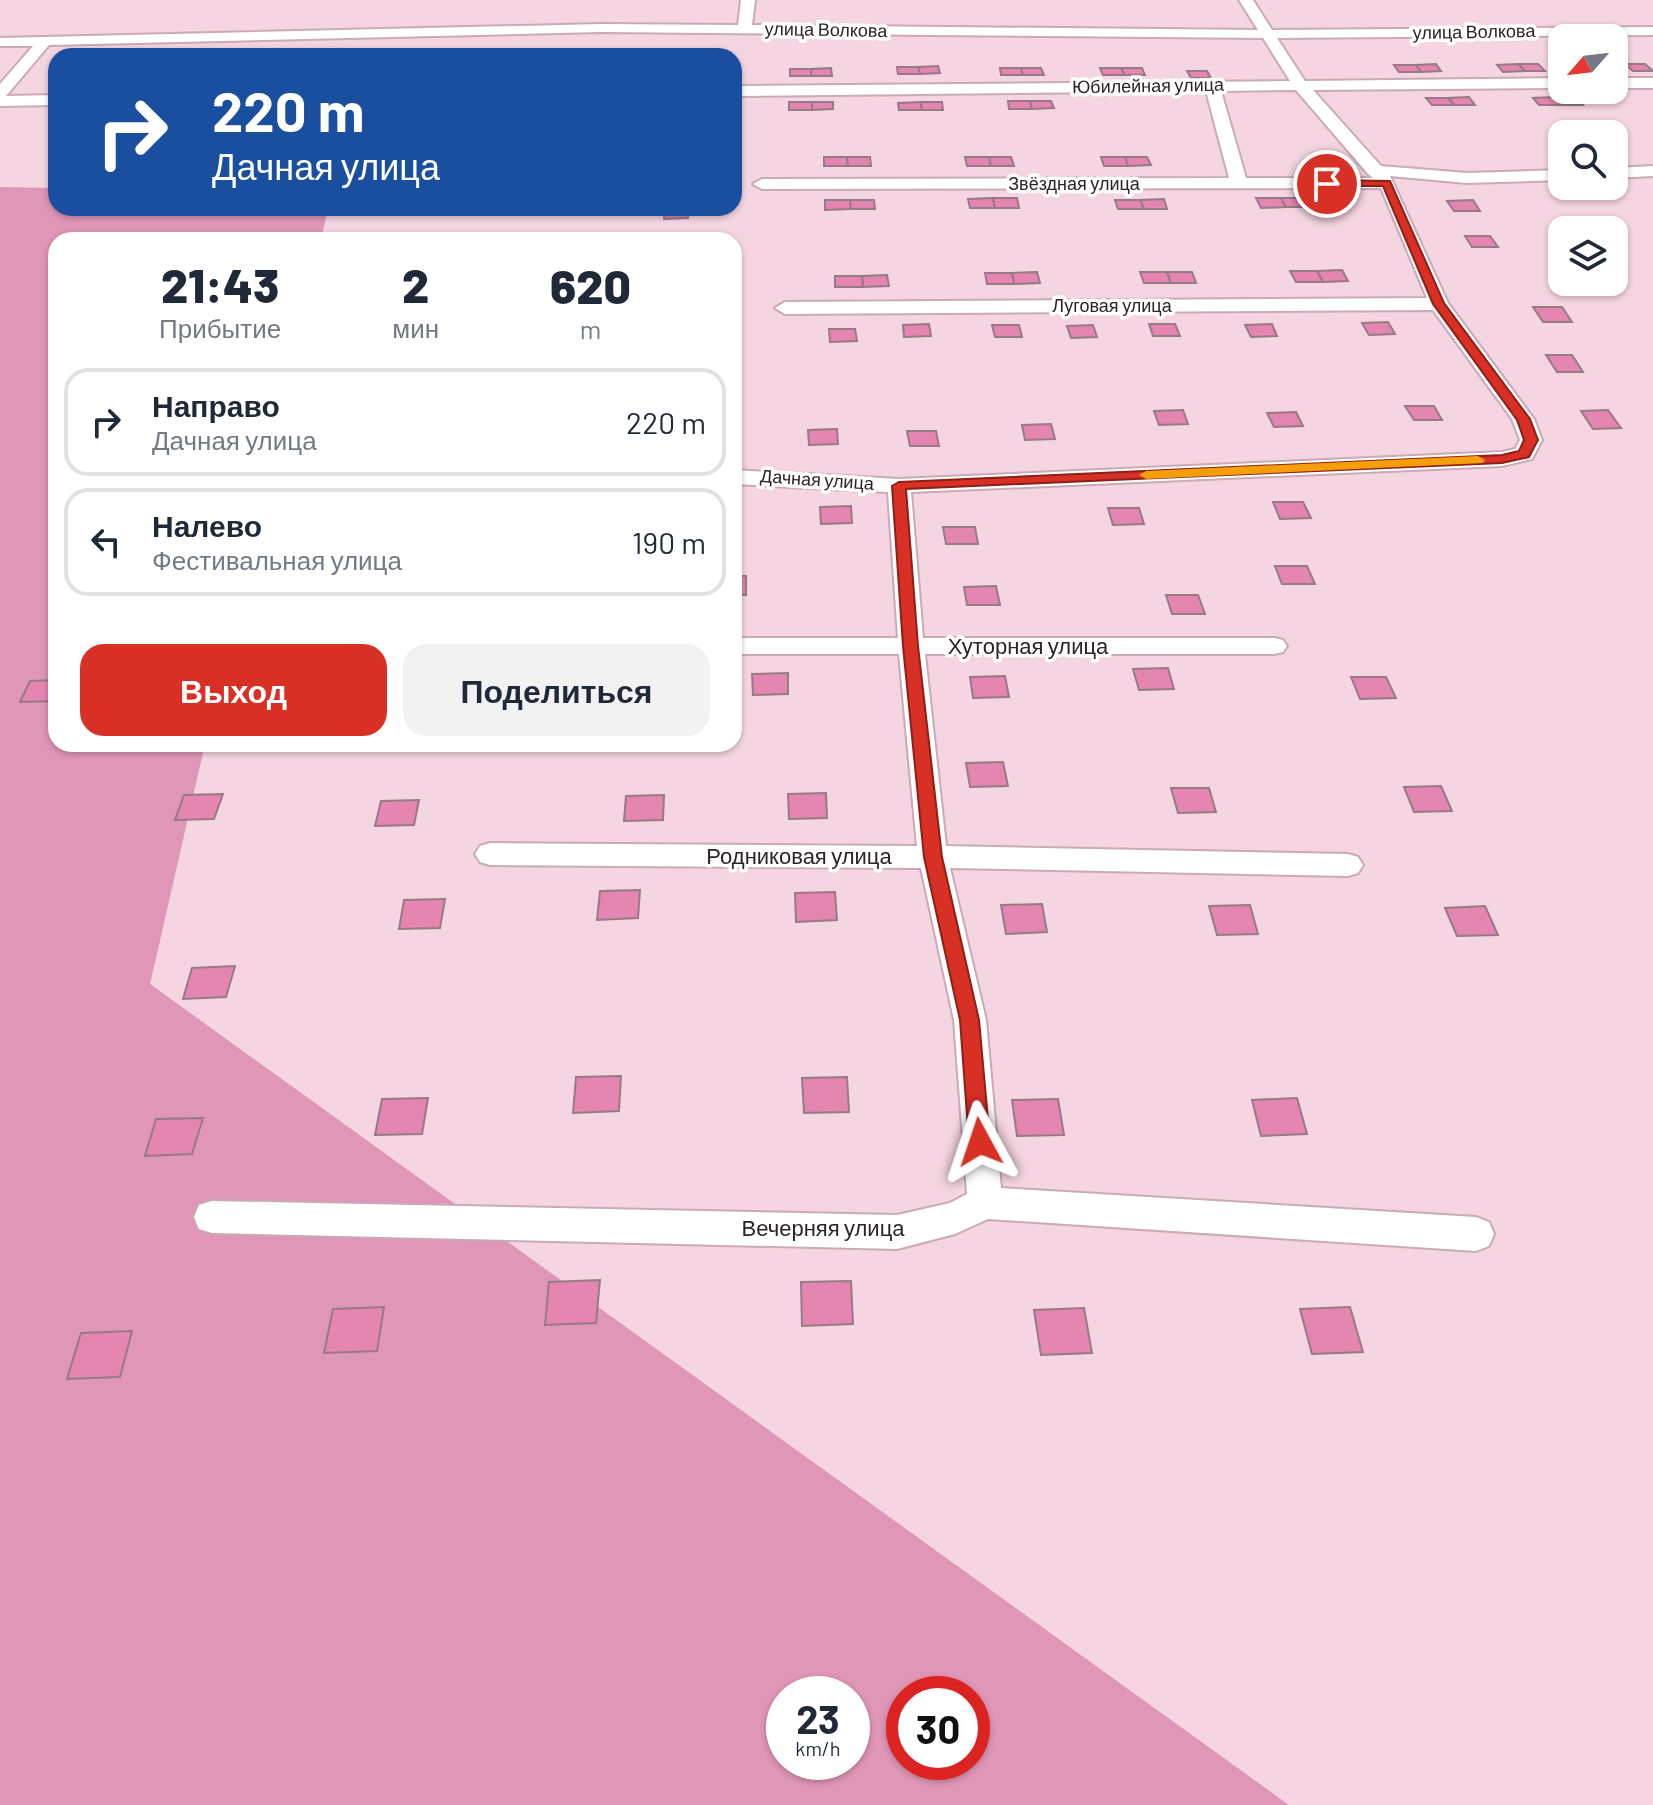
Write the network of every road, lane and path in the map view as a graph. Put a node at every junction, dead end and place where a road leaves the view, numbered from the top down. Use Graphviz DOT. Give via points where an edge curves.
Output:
graph roads {
  1 [pos="748,0"];
  2 [pos="1246,0"];
  3 [pos="744,30"];
  4 [pos="1653,31"];
  5 [pos="1270,34"];
  6 [pos="45,41"];
  7 [pos="0,42"];
  8 [pos="1548,83"];
  9 [pos="1628,83"];
  10 [pos="1653,83"];
  11 [pos="1299,84"];
  12 [pos="1212,85"];
  13 [pos="742,91"];
  14 [pos="0,94"];
  15 [pos="48,100"];
  16 [pos="0,101"];
  17 [pos="1653,171"];
  18 [pos="1628,172"];
  19 [pos="1548,175"];
  20 [pos="1380,176"];
  21 [pos="762,184"];
  22 [pos="1239,184"];
  23 [pos="1439,304"];
  24 [pos="785,308"];
  25 [pos="742,477"];
  26 [pos="899,486"];
  27 [pos="742,646"];
  28 [pos="911,646"];
  29 [pos="1274,646"];
  30 [pos="490,854"];
  31 [pos="933,857"];
  32 [pos="1348,865"];
  33 [pos="985,1203"];
  34 [pos="212,1217"];
  35 [pos="1476,1234"];
  1 -- 3 [label="street"];
  2 -- 5 [label="street"];
  3 -- 5 [label="street, улица Волкова"];
  3 -- 6 [label="street, улица Волкова" via="601,28"];
  4 -- 5 [label="street, улица Волкова"];
  5 -- 11 [label="street"];
  6 -- 7 [label="street, улица Волкова"];
  6 -- 14 [label="street"];
  8 -- 11 [label="street, Юбилейная улица"];
  9 -- 10 [label="street"];
  11 -- 12 [label="street, Юбилейная улица"];
  11 -- 20 [label="street"];
  12 -- 13 [label="street, Юбилейная улица"];
  12 -- 22 [label="street"];
  15 -- 16 [label="street"];
  17 -- 18 [label="street"];
  19 -- 20 [label="street, Звёздная улица"];
  20 -- 22 [label="street, Звёздная улица"];
  20 -- 23 [label="street"];
  21 -- 22 [label="street, Звёздная улица"];
  23 -- 24 [label="street, Луговая улица"];
  23 -- 26 [label="street, Дачная улица" via="1523,419 1531,440 1524,454"];
  25 -- 26 [label="street, Дачная улица"];
  26 -- 28 [label="street"];
  27 -- 28 [label="street, Хуторная улица"];
  28 -- 29 [label="street, Хуторная улица"];
  28 -- 31 [label="street"];
  30 -- 31 [label="street, Родниковая улица"];
  31 -- 32 [label="street, Родниковая улица"];
  31 -- 33 [label="street" via="970,1020"];
  33 -- 34 [label="street, Вечерняя улица" via="955,1218 897,1232"];
  33 -- 35 [label="street, Вечерняя улица"];
}
